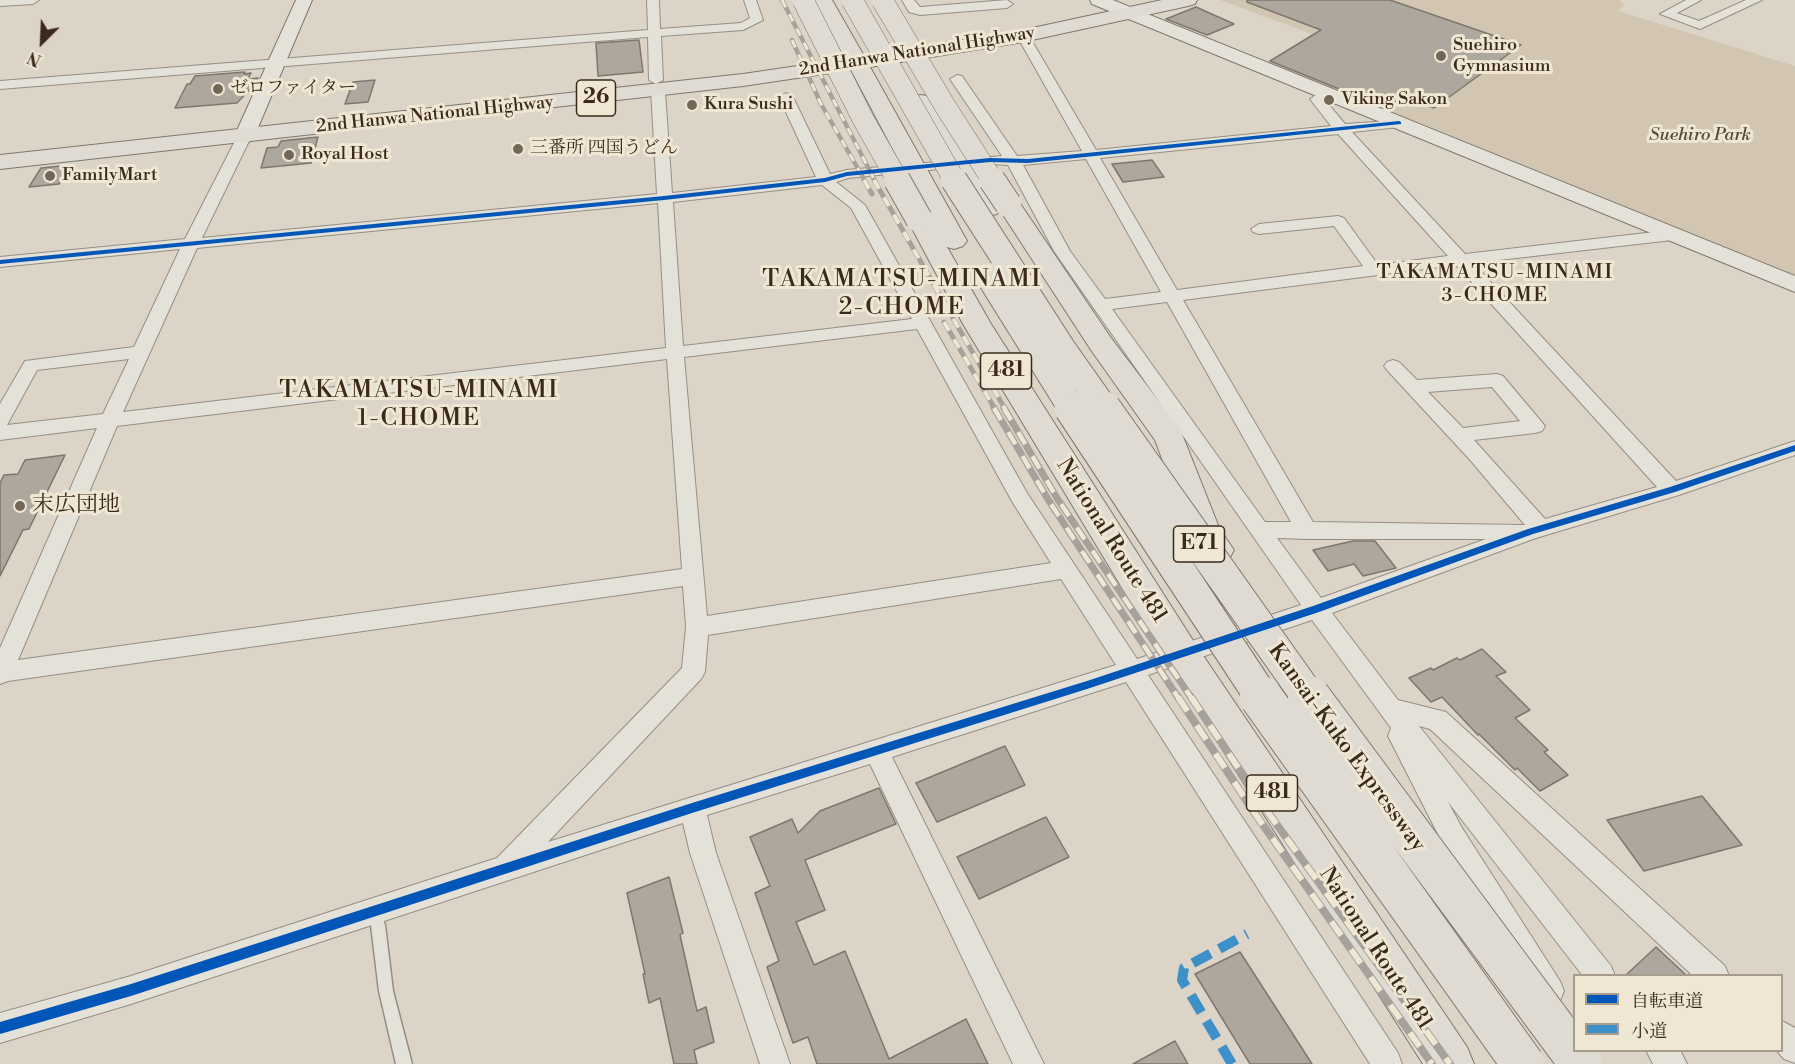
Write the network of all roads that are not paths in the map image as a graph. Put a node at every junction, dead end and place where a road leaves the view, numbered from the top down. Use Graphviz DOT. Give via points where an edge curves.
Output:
graph roads {
  1 [pos="33,0"];
  2 [pos="304,0"];
  3 [pos="653,0"];
  4 [pos="750,0"];
  5 [pos="823,0"];
  6 [pos="859,0"];
  7 [pos="882,0"];
  8 [pos="908,0"];
  9 [pos="1188,0"];
  10 [pos="1695,0"];
  11 [pos="1756,0"];
  12 [pos="797,1"];
  13 [pos="0,2"];
  14 [pos="1122,5"];
  15 [pos="1008,6"];
  16 [pos="841,8"];
  17 [pos="655,32"];
  18 [pos="1023,36"];
  19 [pos="890,53"];
  20 [pos="854,58"];
  21 [pos="275,63"];
  22 [pos="957,79"];
  23 [pos="0,85"];
  24 [pos="657,86"];
  25 [pos="1324,93"];
  26 [pos="786,97"];
  27 [pos="1399,123"];
  28 [pos="1342,130"];
  29 [pos="246,131"];
  30 [pos="0,151"];
  31 [pos="1093,154"];
  32 [pos="1012,161"];
  33 [pos="0,162"];
  34 [pos="958,163"];
  35 [pos="914,168"];
  36 [pos="825,180"];
  37 [pos="664,198"];
  38 [pos="1259,229"];
  39 [pos="1672,235"];
  40 [pos="191,243"];
  41 [pos="1461,258"];
  42 [pos="0,262"];
  43 [pos="1374,270"];
  44 [pos="1795,285"];
  45 [pos="1171,296"];
  46 [pos="1099,305"];
  47 [pos="922,323"];
  48 [pos="142,352"];
  49 [pos="675,352"];
  50 [pos="1393,366"];
  51 [pos="1413,387"];
  52 [pos="110,420"];
  53 [pos="0,421"];
  54 [pos="0,433"];
  55 [pos="1458,435"];
  56 [pos="1795,448"];
  57 [pos="1672,490"];
  58 [pos="1099,519"];
  59 [pos="1536,529"];
  60 [pos="1258,530"];
  61 [pos="1307,531"];
  62 [pos="1206,535"];
  63 [pos="1068,569"];
  64 [pos="694,576"];
  65 [pos="1316,609"];
  66 [pos="1270,623"];
  67 [pos="697,627"];
  68 [pos="1181,653"];
  69 [pos="1132,670"];
  70 [pos="0,673"];
  71 [pos="1374,688"];
  72 [pos="1391,709"];
  73 [pos="877,752"];
  74 [pos="692,808"];
  75 [pos="505,869"];
  76 [pos="378,925"];
  77 [pos="1600,974"];
  78 [pos="1714,974"];
  79 [pos="1573,1026"];
  80 [pos="0,1028"];
  81 [pos="1573,1031"];
  82 [pos="1783,1037"];
  83 [pos="1795,1048"];
  84 [pos="1663,1052"];
  85 [pos="404,1064"];
  86 [pos="775,1064"];
  87 [pos="1029,1064"];
  88 [pos="1387,1064"];
  89 [pos="1450,1064"];
  90 [pos="1523,1064"];
  91 [pos="1581,1064"];
  92 [pos="1672,1064"];
  1 -- 13 [label="street"];
  2 -- 21 [label="street"];
  3 -- 17 [label="street"];
  4 -- 17 [label="street" via="757,20 743,26"];
  5 -- 16 [label="highway, 481"];
  6 -- 19 [label="highway"];
  7 -- 62 [label="highway, bridge" via="1008,204 1168,437"];
  8 -- 15 [label="street" via="913,9 920,11"];
  9 -- 14 [label="highway, 2nd Hanwa National Highway / 26"];
  10 -- 11 [label="street" via="1666,14 1700,26"];
  12 -- 16 [label="street"];
  12 -- 58 [label="highway, National Route 481 / 481, bridge" via="977,324"];
  14 -- 18 [label="highway, 2nd Hanwa National Highway / 26"];
  14 -- 19 [label="highway, 2nd Hanwa National Highway / 26"];
  14 -- 25 [label="street"];
  16 -- 20 [label="highway, 481"];
  16 -- 90 [label="highway, Kansai-Kuko Expressway / E71, bridge" via="918,160 1061,392 1240,667"];
  16 -- 91 [label="highway, Kansai-Kuko Expressway / E71, bridge" via="1062,348 1298,683"];
  17 -- 21 [label="street"];
  17 -- 24 [label="street"];
  18 -- 19 [label="highway, 2nd Hanwa National Highway / 26"];
  18 -- 31 [label="street"];
  19 -- 20 [label="highway, 2nd Hanwa National Highway / 26"];
  19 -- 34 [label="highway"];
  20 -- 24 [label="highway, 2nd Hanwa National Highway / 26"];
  20 -- 35 [label="highway, 481"];
  21 -- 23 [label="street"];
  21 -- 29 [label="street"];
  22 -- 32 [label="street"];
  24 -- 29 [label="highway, 2nd Hanwa National Highway / 26"];
  24 -- 37 [label="street"];
  25 -- 27 [label="street"];
  25 -- 28 [label="street" via="1317,99"];
  26 -- 36 [label="street"];
  27 -- 28 [label="street"];
  27 -- 39 [label="street"];
  28 -- 31 [label="street"];
  28 -- 41 [label="street"];
  29 -- 30 [label="highway, 2nd Hanwa National Highway / 26"];
  29 -- 33 [label="highway, 2nd Hanwa National Highway / 26"];
  29 -- 40 [label="street"];
  31 -- 32 [label="street"];
  31 -- 45 [label="street"];
  32 -- 34 [label="street"];
  32 -- 46 [label="street" via="1062,251"];
  34 -- 35 [label="street"];
  34 -- 62 [label="highway" via="1078,351"];
  35 -- 36 [label="street" via="847,174"];
  35 -- 58 [label="highway, 481" via="1058,426"];
  36 -- 37 [label="street"];
  36 -- 47 [label="street" via="857,205"];
  37 -- 40 [label="street"];
  37 -- 49 [label="street"];
  38 -- 43 [label="street" via="1338,221"];
  39 -- 41 [label="street"];
  39 -- 44 [label="street"];
  40 -- 42 [label="street"];
  40 -- 48 [label="street"];
  41 -- 43 [label="street"];
  41 -- 57 [label="street"];
  43 -- 45 [label="street"];
  45 -- 46 [label="street"];
  45 -- 61 [label="street"];
  46 -- 60 [label="street"];
  47 -- 49 [label="street"];
  47 -- 63 [label="street" via="1020,498"];
  48 -- 52 [label="street"];
  48 -- 53 [label="street" via="31,365"];
  49 -- 52 [label="street"];
  49 -- 64 [label="street"];
  50 -- 51 [label="street"];
  51 -- 55 [label="street"];
  51 -- 55 [label="street" via="1497,380 1536,426"];
  52 -- 54 [label="street"];
  52 -- 70 [label="street"];
  55 -- 59 [label="street"];
  56 -- 57 [label="street"];
  57 -- 59 [label="street"];
  58 -- 68 [label="highway, National Route 481 / 481"];
  59 -- 61 [label="street"];
  59 -- 65 [label="street"];
  60 -- 61 [label="street"];
  60 -- 65 [label="street"];
  62 -- 66 [label="highway"];
  63 -- 67 [label="street"];
  63 -- 69 [label="street"];
  64 -- 67 [label="street"];
  64 -- 70 [label="street"];
  65 -- 66 [label="street"];
  65 -- 71 [label="street"];
  66 -- 68 [label="street"];
  66 -- 81 [label="highway"];
  67 -- 75 [label="street" via="693,672"];
  68 -- 69 [label="street"];
  68 -- 89 [label="highway, National Route 481 / 481"];
  69 -- 73 [label="street"];
  69 -- 88 [label="street"];
  71 -- 72 [label="street"];
  71 -- 79 [label="street" via="1453,837"];
  72 -- 77 [label="street"];
  72 -- 78 [label="street" via="1437,720"];
  73 -- 74 [label="street"];
  73 -- 87 [label="street"];
  74 -- 75 [label="street"];
  74 -- 86 [label="street" via="703,853"];
  75 -- 80 [label="street" via="131,990"];
  76 -- 85 [label="lane" via="386,991"];
  82 -- 83 [label="street"];
  84 -- 92 [label="street"];
}
